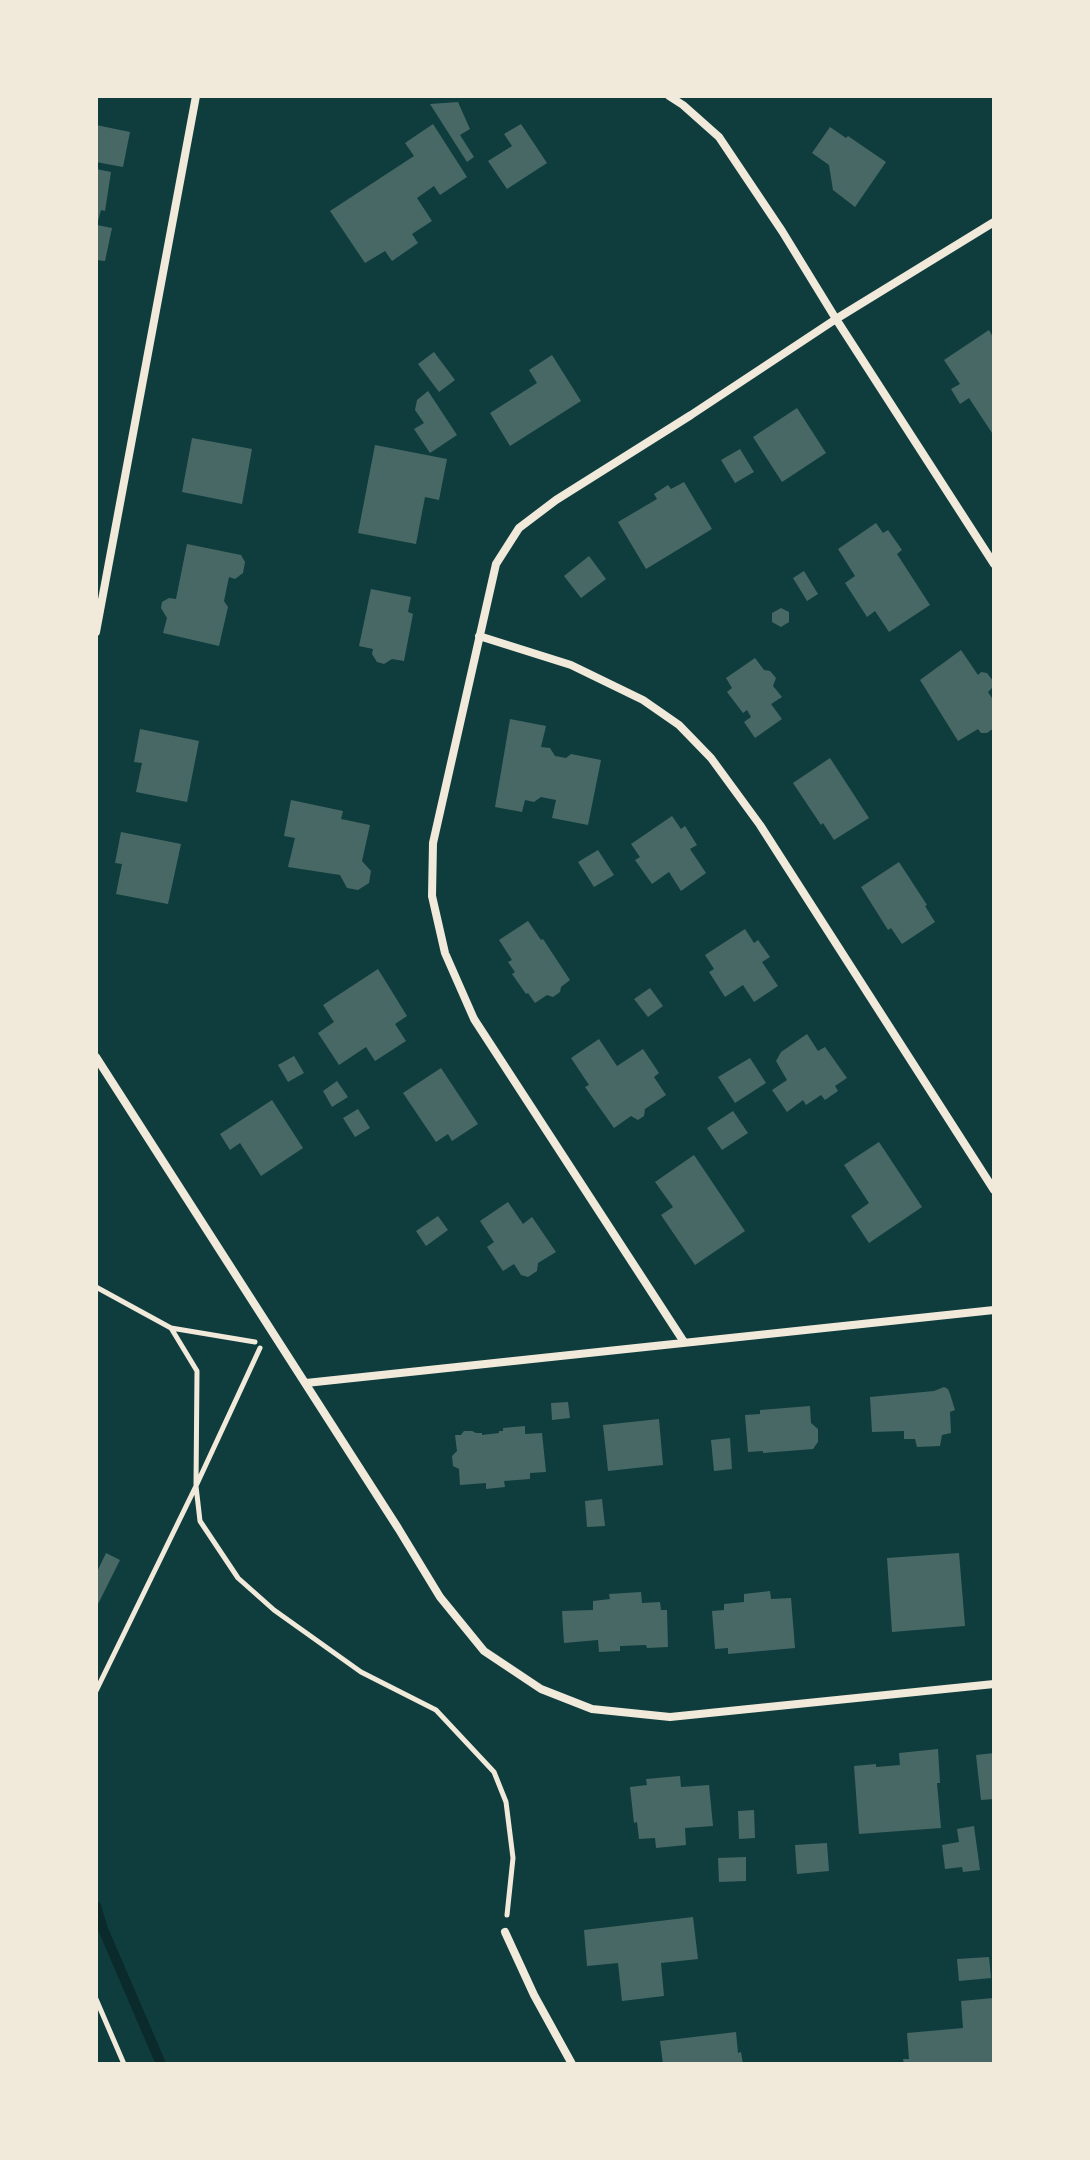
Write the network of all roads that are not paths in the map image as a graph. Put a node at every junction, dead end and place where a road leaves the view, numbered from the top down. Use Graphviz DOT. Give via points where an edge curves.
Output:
graph roads {
  1 [pos="196,96"];
  2 [pos="669,96"];
  3 [pos="994,222"];
  4 [pos="836,319"];
  5 [pos="994,564"];
  6 [pos="96,632"];
  7 [pos="479,636"];
  8 [pos="96,1057"];
  9 [pos="994,1190"];
  10 [pos="994,1310"];
  11 [pos="684,1342"];
  12 [pos="306,1383"];
  13 [pos="994,1684"];
  14 [pos="505,1932"];
  15 [pos="572,2064"];
  1 -- 6 [label="street"];
  2 -- 4 [label="street" via="719,137"];
  3 -- 4 [label="street"];
  4 -- 5 [label="street"];
  4 -- 7 [label="street" via="519,528 496,564"];
  7 -- 9 [label="street" via="571,665 643,700 679,725 711,758 760,825"];
  7 -- 11 [label="street" via="433,843 432,896 445,953 474,1019"];
  8 -- 12 [label="street"];
  10 -- 11 [label="street"];
  11 -- 12 [label="street"];
  12 -- 13 [label="street" via="440,1597 484,1651 541,1689 592,1709 670,1717"];
  14 -- 15 [label="street"];
}
